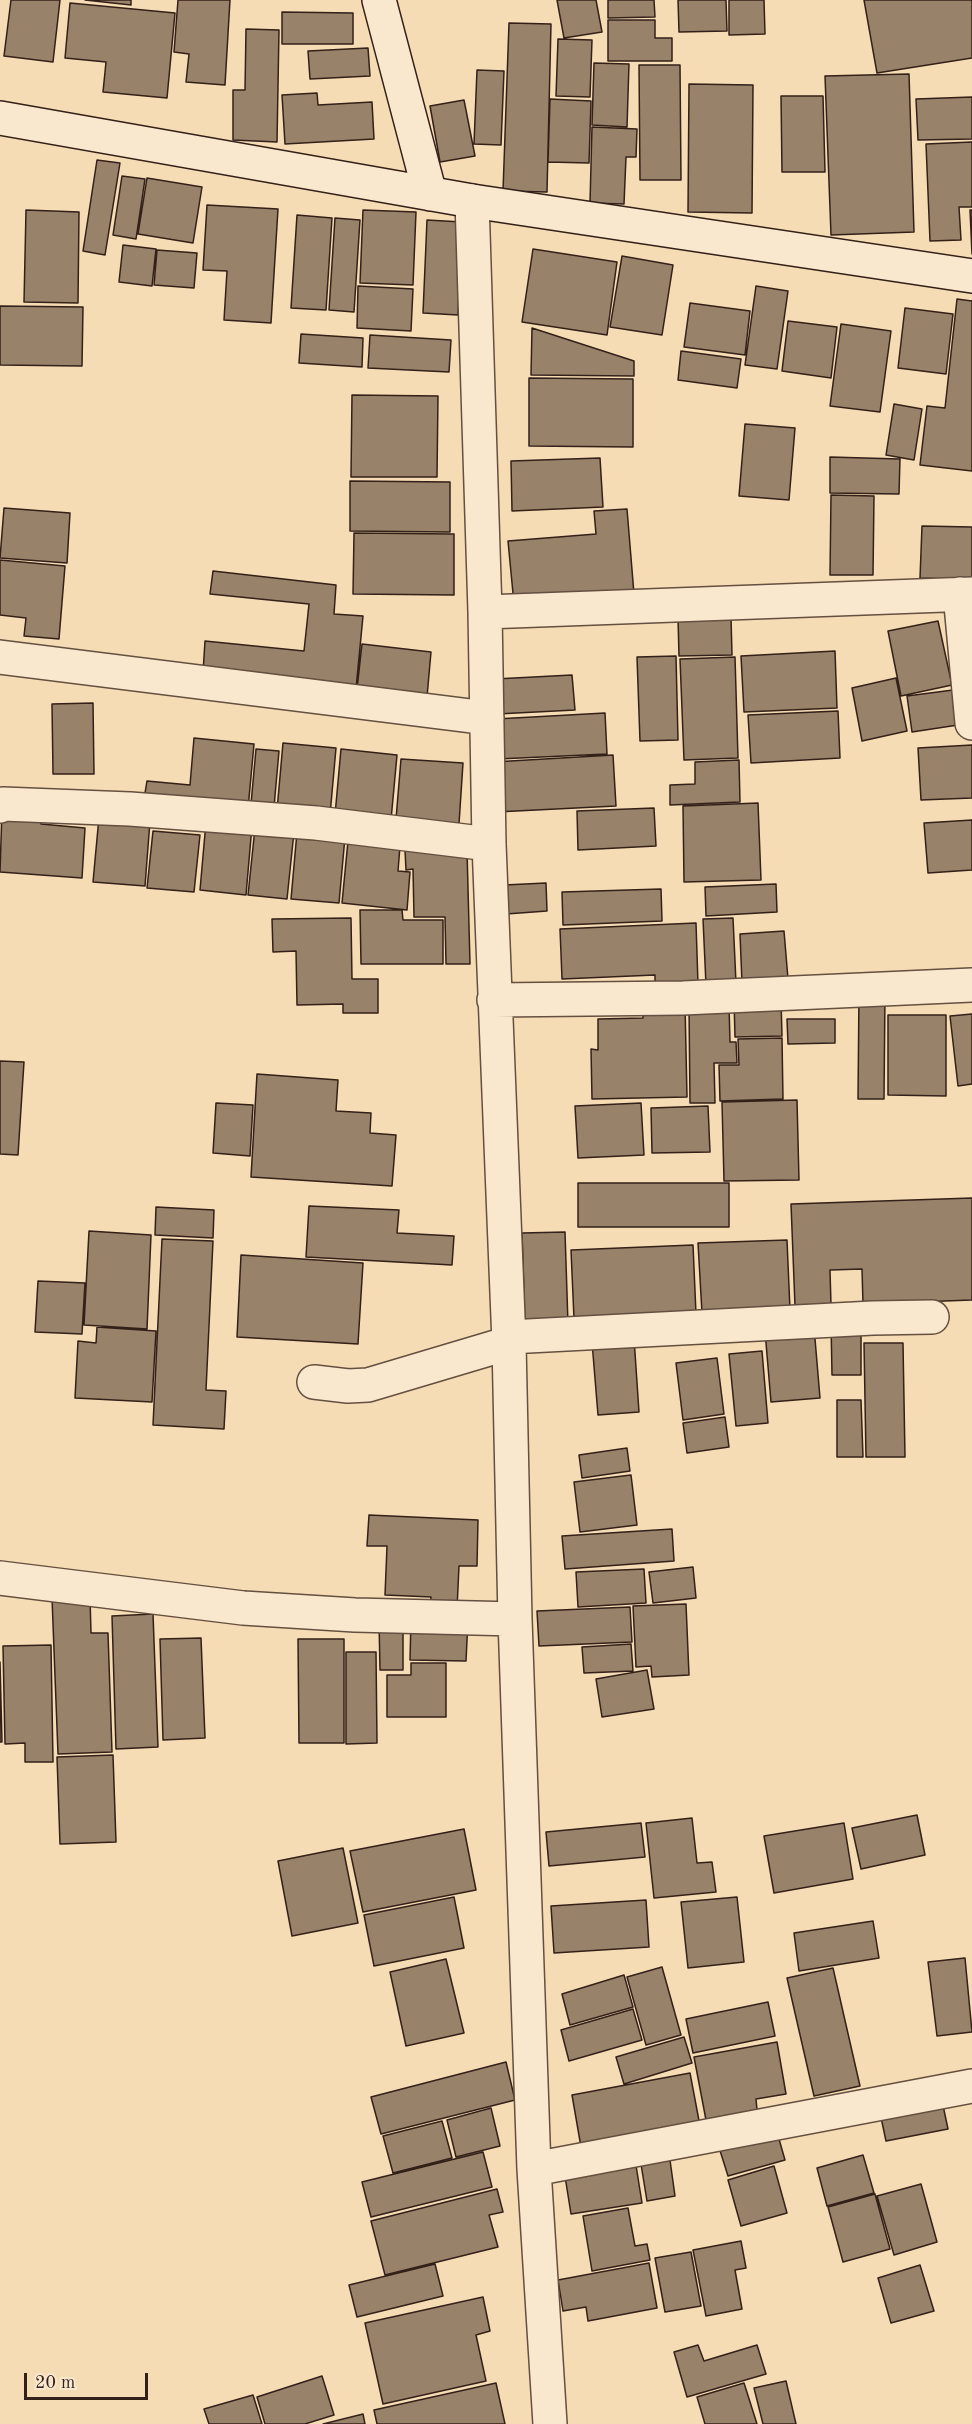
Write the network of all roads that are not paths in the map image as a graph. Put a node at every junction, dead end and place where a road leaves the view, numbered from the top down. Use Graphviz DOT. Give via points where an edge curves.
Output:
graph roads {
  1 [pos="380,0"];
  2 [pos="0,118"];
  3 [pos="430,194"];
  4 [pos="472,201"];
  5 [pos="972,276"];
  6 [pos="966,594"];
  7 [pos="485,612"];
  8 [pos="0,657"];
  9 [pos="487,718"];
  10 [pos="972,723"];
  11 [pos="0,806"];
  12 [pos="489,844"];
  13 [pos="972,985"];
  14 [pos="494,1000"];
  15 [pos="932,1317"];
  16 [pos="509,1340"];
  17 [pos="314,1382"];
  18 [pos="0,1578"];
  19 [pos="515,1619"];
  20 [pos="972,2086"];
  21 [pos="534,2169"];
  22 [pos="550,2424"];
  1 -- 3 [label="street"];
  2 -- 3 [label="street"];
  3 -- 4 [label="street"];
  4 -- 5 [label="street"];
  4 -- 7 [label="street"];
  6 -- 7 [label="street"];
  6 -- 10 [label="street"];
  7 -- 9 [label="street"];
  8 -- 9 [label="street"];
  9 -- 12 [label="street"];
  11 -- 12 [label="street" via="130,809 281,820"];
  12 -- 14 [label="street"];
  13 -- 14 [label="street" via="683,998"];
  14 -- 16 [label="street"];
  15 -- 16 [label="street"];
  16 -- 17 [label="street" via="368,1385"];
  16 -- 19 [label="street"];
  18 -- 19 [label="street" via="254,1608"];
  19 -- 21 [label="street"];
  20 -- 21 [label="street"];
  21 -- 22 [label="street"];
}
